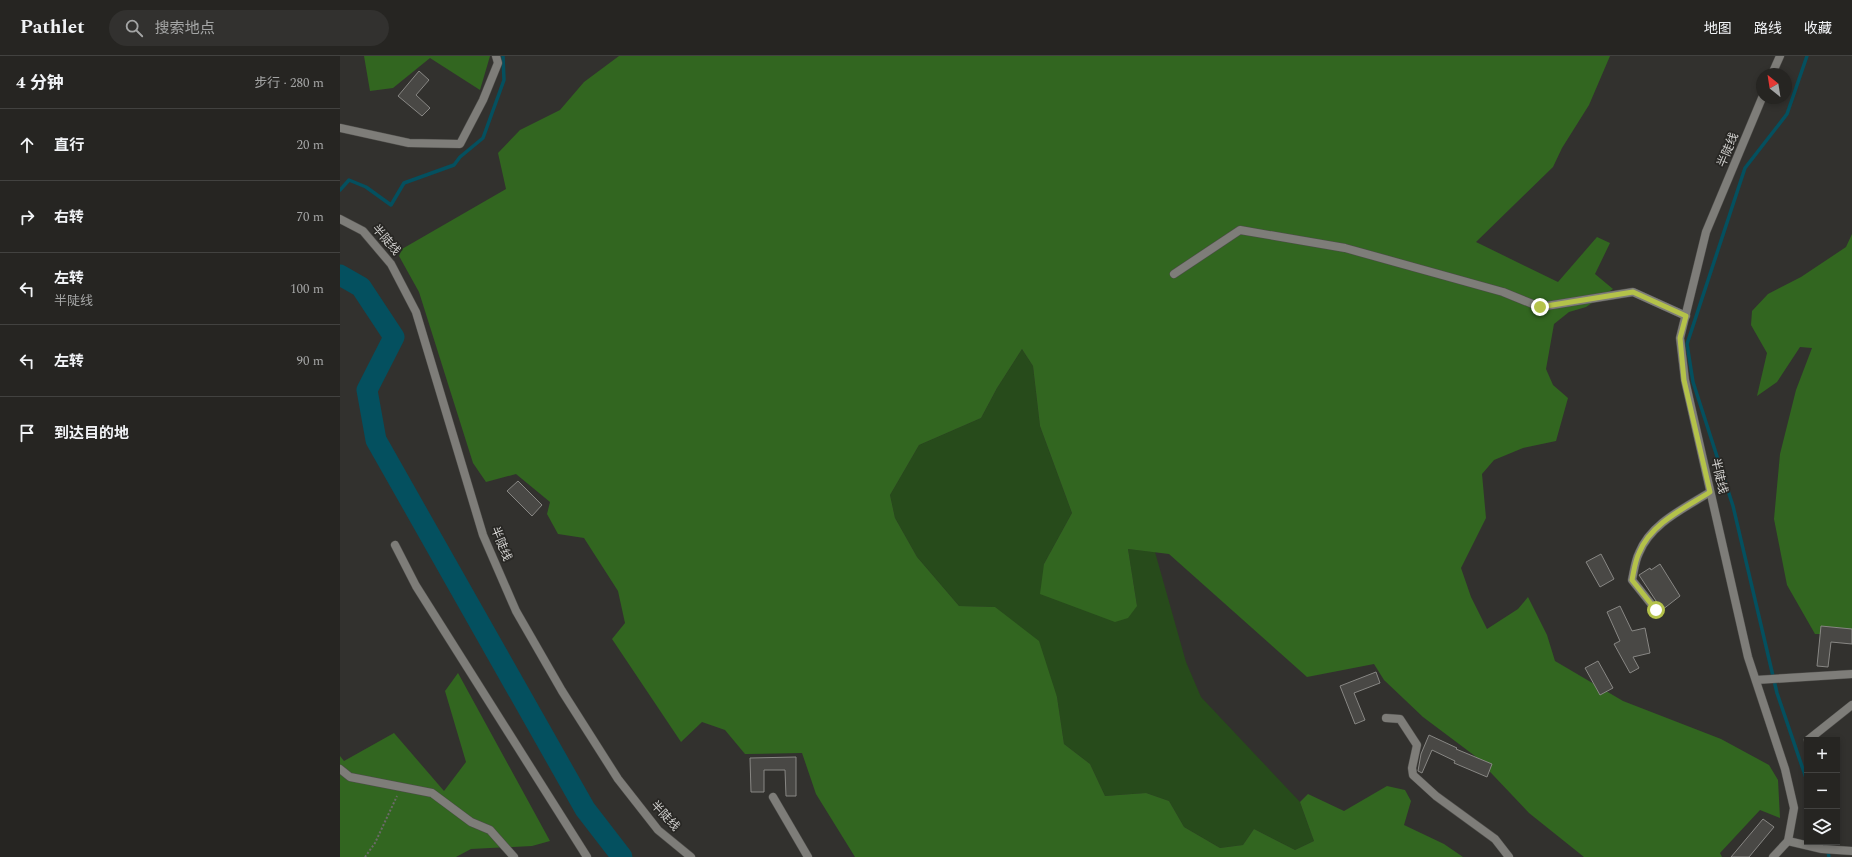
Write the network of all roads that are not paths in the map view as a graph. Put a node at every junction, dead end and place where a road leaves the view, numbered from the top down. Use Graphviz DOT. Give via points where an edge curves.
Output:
graph roads {
  1 [pos="496,56"];
  2 [pos="1780,56"];
  3 [pos="1775,68"];
  4 [pos="1759,104"];
  5 [pos="340,128"];
  6 [pos="340,219"];
  7 [pos="1174,274"];
  8 [pos="1686,316"];
  9 [pos="1710,492"];
  10 [pos="395,545"];
  11 [pos="1656,610"];
  12 [pos="1852,674"];
  13 [pos="1756,680"];
  14 [pos="1852,705"];
  15 [pos="1386,718"];
  16 [pos="1811,737"];
  17 [pos="340,769"];
  18 [pos="773,797"];
  19 [pos="1788,841"];
  20 [pos="1852,851"];
  21 [pos="514,857"];
  22 [pos="587,857"];
  23 [pos="691,857"];
  24 [pos="808,857"];
  25 [pos="1509,857"];
  26 [pos="1772,857"];
  1 -- 5 [label="street" via="498,63 483,100 460,144 409,143"];
  2 -- 3 [label="street"];
  4 -- 8 [label="street, 半陡线" via="1706,232"];
  6 -- 23 [label="street, 半陡线" via="363,231 391,264 416,312 483,535 516,611 562,691 618,779 658,830"];
  7 -- 8 [label="street" via="1240,230 1345,248 1503,292 1540,307 1633,292"];
  8 -- 9 [label="street, 半陡线" via="1680,338 1684,380"];
  9 -- 11 [label="street" via="1663,521 1639,552 1632,580"];
  9 -- 13 [label="street, 半陡线" via="1748,657"];
  10 -- 22 [label="street" via="416,586"];
  12 -- 13 [label="street"];
  13 -- 19 [label="street, 半陡线" via="1785,769 1794,808"];
  14 -- 16 [label="street"];
  15 -- 25 [label="street" via="1400,719 1416,745 1413,775 1436,796 1495,839"];
  17 -- 21 [label="street" via="350,777 432,793 471,822 490,830"];
  18 -- 24 [label="street"];
  19 -- 20 [label="street" via="1822,850"];
  19 -- 26 [label="street"];
}
